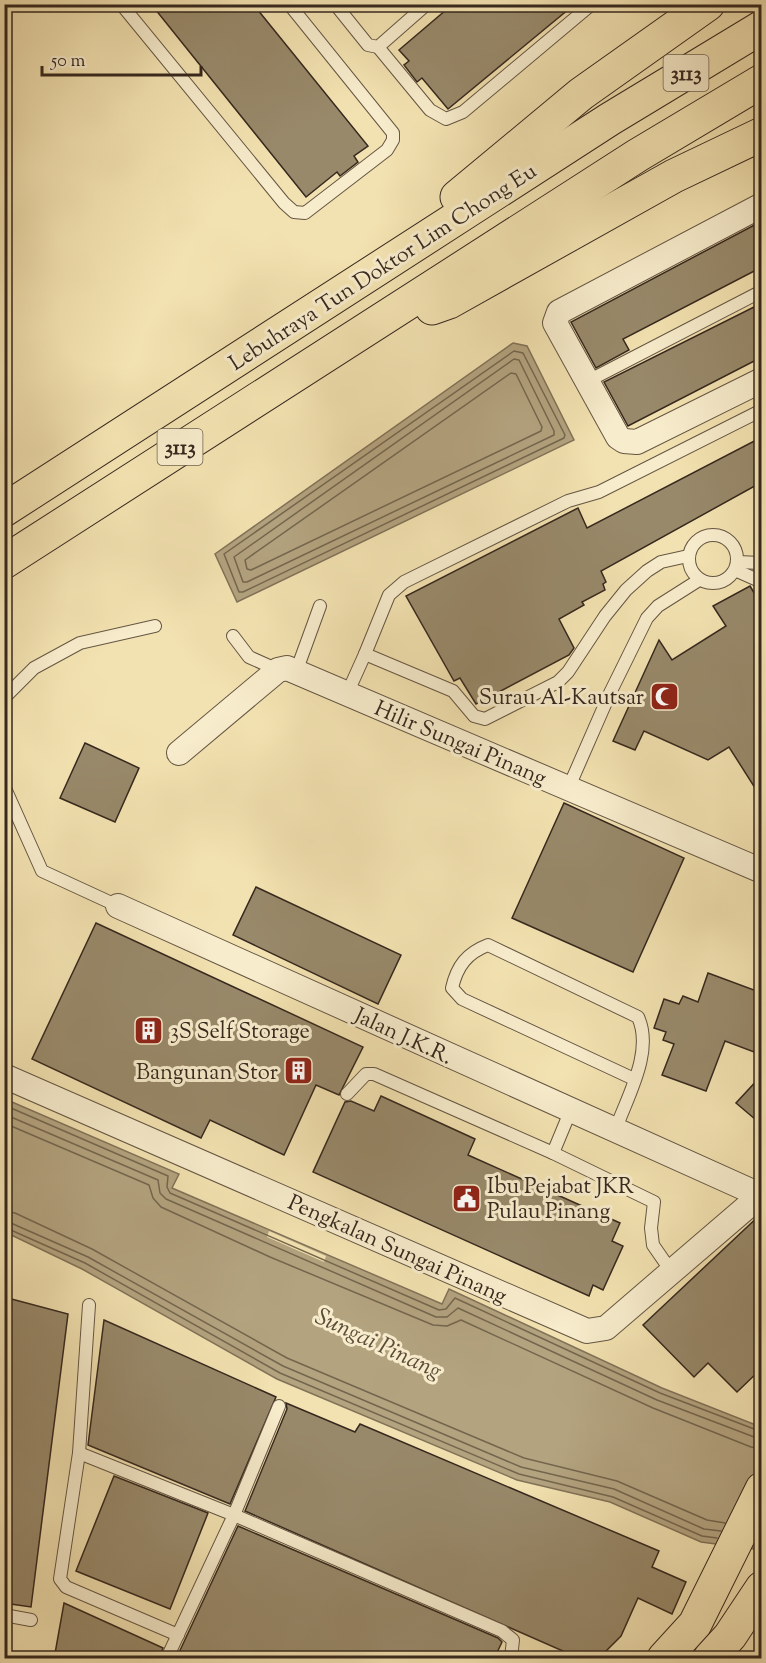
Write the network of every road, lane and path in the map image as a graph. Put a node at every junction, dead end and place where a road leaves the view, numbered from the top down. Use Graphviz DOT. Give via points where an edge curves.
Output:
graph roads {
  1 [pos="121,4"];
  2 [pos="289,4"];
  3 [pos="427,4"];
  4 [pos="592,4"];
  5 [pos="708,4"];
  6 [pos="341,7"];
  7 [pos="762,27"];
  8 [pos="378,47"];
  9 [pos="762,81"];
  10 [pos="762,134"];
  11 [pos="762,206"];
  12 [pos="762,291"];
  13 [pos="333,300"];
  14 [pos="357,336"];
  15 [pos="762,380"];
  16 [pos="586,382"];
  17 [pos="762,410"];
  18 [pos="4,510"];
  19 [pos="688,556"];
  20 [pos="4,562"];
  21 [pos="762,563"];
  22 [pos="736,566"];
  23 [pos="699,580"];
  24 [pos="762,582"];
  25 [pos="320,606"];
  26 [pos="155,626"];
  27 [pos="233,636"];
  28 [pos="365,654"];
  29 [pos="287,671"];
  30 [pos="347,694"];
  31 [pos="4,698"];
  32 [pos="179,753"];
  33 [pos="4,786"];
  34 [pos="568,789"];
  35 [pos="762,871"];
  36 [pos="118,906"];
  37 [pos="4,1076"];
  38 [pos="634,1078"];
  39 [pos="348,1094"];
  40 [pos="570,1112"];
  41 [pos="615,1131"];
  42 [pos="553,1153"];
  43 [pos="761,1195"];
  44 [pos="671,1271"];
  45 [pos="89,1305"];
  46 [pos="279,1406"];
  47 [pos="79,1453"];
  48 [pos="762,1489"];
  49 [pos="234,1515"];
  50 [pos="759,1593"];
  51 [pos="4,1615"];
  52 [pos="31,1620"];
  53 [pos="178,1635"];
  54 [pos="167,1659"];
  55 [pos="511,1659"];
  56 [pos="664,1659"];
  57 [pos="710,1659"];
  1 -- 2 [label="lane" via="284,204 294,212 306,213 387,150 393,134"];
  3 -- 8 [label="lane"];
  4 -- 8 [label="lane" via="463,112 446,119 430,110"];
  5 -- 13 [label="main road" via="581,94"];
  6 -- 8 [label="lane" via="368,45"];
  7 -- 13 [label="main road, Lebuhraya Tun Doktor Lim Chong Eu / 3113" via="610,118"];
  9 -- 14 [label="main road, Lebuhraya Tun Doktor Lim Chong Eu / 3113"];
  10 -- 14 [label="main road" via="674,176 449,302"];
  11 -- 16 [label="street" via="559,312 555,317 556,329"];
  12 -- 16 [label="lane"];
  13 -- 18 [label="main road, Lebuhraya Tun Doktor Lim Chong Eu / 3113"];
  14 -- 20 [label="main road, Lebuhraya Tun Doktor Lim Chong Eu / 3113"];
  15 -- 16 [label="street" via="638,442 618,438"];
  17 -- 28 [label="lane" via="599,492 568,501 404,582 389,595"];
  19 -- 22 [label="lane" via="696,541 720,536 733,546"];
  19 -- 23 [label="lane" via="690,570"];
  19 -- 28 [label="lane" via="661,562 633,584 558,682 485,719 474,716 453,691"];
  21 -- 22 [label="lane"];
  22 -- 23 [label="lane" via="724,582"];
  22 -- 24 [label="lane"];
  23 -- 34 [label="lane" via="658,606 647,618"];
  25 -- 29 [label="lane"];
  26 -- 31 [label="lane" via="80,644 34,668"];
  27 -- 29 [label="lane" via="249,657"];
  28 -- 30 [label="lane"];
  29 -- 30 [label="street, Hilir Sungai Pinang"];
  29 -- 32 [label="street"];
  30 -- 34 [label="street, Hilir Sungai Pinang"];
  33 -- 36 [label="lane, Jalan J.K.R." via="39,867"];
  34 -- 35 [label="street, Hilir Sungai Pinang"];
  36 -- 40 [label="street, Jalan J.K.R."];
  37 -- 44 [label="street, Pengkalan Sungai Pinang" via="588,1331 606,1328"];
  38 -- 38 [label="lane" via="645,1032 638,1017 488,945 472,951 456,971 452,988 462,999"];
  38 -- 41 [label="lane"];
  39 -- 42 [label="lane" via="366,1074 374,1074"];
  40 -- 41 [label="street, Jalan J.K.R."];
  40 -- 42 [label="lane"];
  41 -- 43 [label="street, Jalan J.K.R."];
  42 -- 44 [label="lane" via="654,1202 654,1245"];
  43 -- 44 [label="street, Pengkalan Sungai Pinang"];
  45 -- 47 [label="lane"];
  46 -- 49 [label="lane"];
  47 -- 49 [label="lane"];
  47 -- 53 [label="lane" via="62,1584"];
  48 -- 56 [label="main road" via="695,1624"];
  49 -- 53 [label="lane"];
  49 -- 55 [label="lane" via="509,1634 515,1646"];
  50 -- 57 [label="main road"];
  51 -- 52 [label="lane"];
  53 -- 54 [label="lane"];
}
